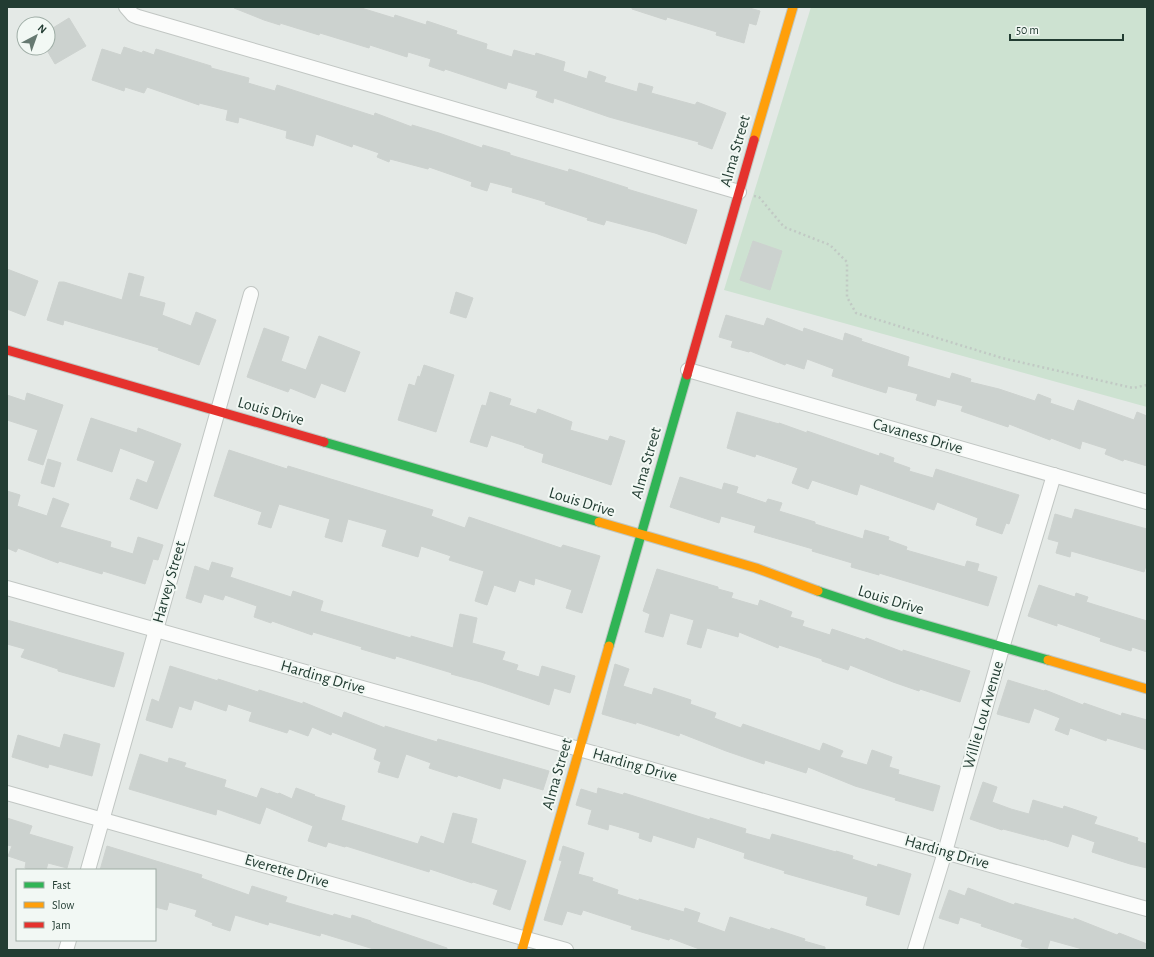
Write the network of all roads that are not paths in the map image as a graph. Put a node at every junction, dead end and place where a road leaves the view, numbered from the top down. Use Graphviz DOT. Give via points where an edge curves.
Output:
graph roads {
  1 [pos="126,7"];
  2 [pos="793,7"];
  3 [pos="739,192"];
  4 [pos="251,294"];
  5 [pos="7,350"];
  6 [pos="688,370"];
  7 [pos="217,411"];
  8 [pos="1053,478"];
  9 [pos="1147,502"];
  10 [pos="641,535"];
  11 [pos="7,588"];
  12 [pos="156,630"];
  13 [pos="1002,648"];
  14 [pos="1147,689"];
  15 [pos="580,749"];
  16 [pos="7,792"];
  17 [pos="102,819"];
  18 [pos="945,852"];
  19 [pos="88,869"];
  20 [pos="1147,909"];
  21 [pos="524,944"];
  22 [pos="566,950"];
  23 [pos="915,950"];
  1 -- 3 [label="street" via="138,17"];
  2 -- 3 [label="street, Alma Street"];
  3 -- 6 [label="street, Alma Street"];
  4 -- 7 [label="street, Harvey Street"];
  5 -- 7 [label="street, Louis Drive"];
  6 -- 8 [label="street, Cavaness Drive"];
  6 -- 10 [label="street, Alma Street"];
  7 -- 10 [label="street, Louis Drive"];
  7 -- 12 [label="street, Harvey Street"];
  8 -- 9 [label="street, Cavaness Drive"];
  8 -- 13 [label="street, Willie Lou Avenue"];
  10 -- 13 [label="street, Louis Drive" via="756,568 839,600"];
  10 -- 15 [label="street, Alma Street"];
  11 -- 12 [label="street, Harding Drive"];
  12 -- 15 [label="street, Harding Drive"];
  12 -- 17 [label="street, Harvey Street"];
  13 -- 14 [label="street, Louis Drive"];
  13 -- 18 [label="street, Willie Lou Avenue"];
  15 -- 18 [label="street, Harding Drive"];
  15 -- 21 [label="street, Alma Street"];
  16 -- 17 [label="street, Everette Drive"];
  17 -- 19 [label="street, Harvey Street"];
  17 -- 21 [label="street, Everette Drive"];
  18 -- 20 [label="street, Harding Drive"];
  18 -- 23 [label="street, Willie Lou Avenue"];
  21 -- 22 [label="street, Everette Drive"];
}
